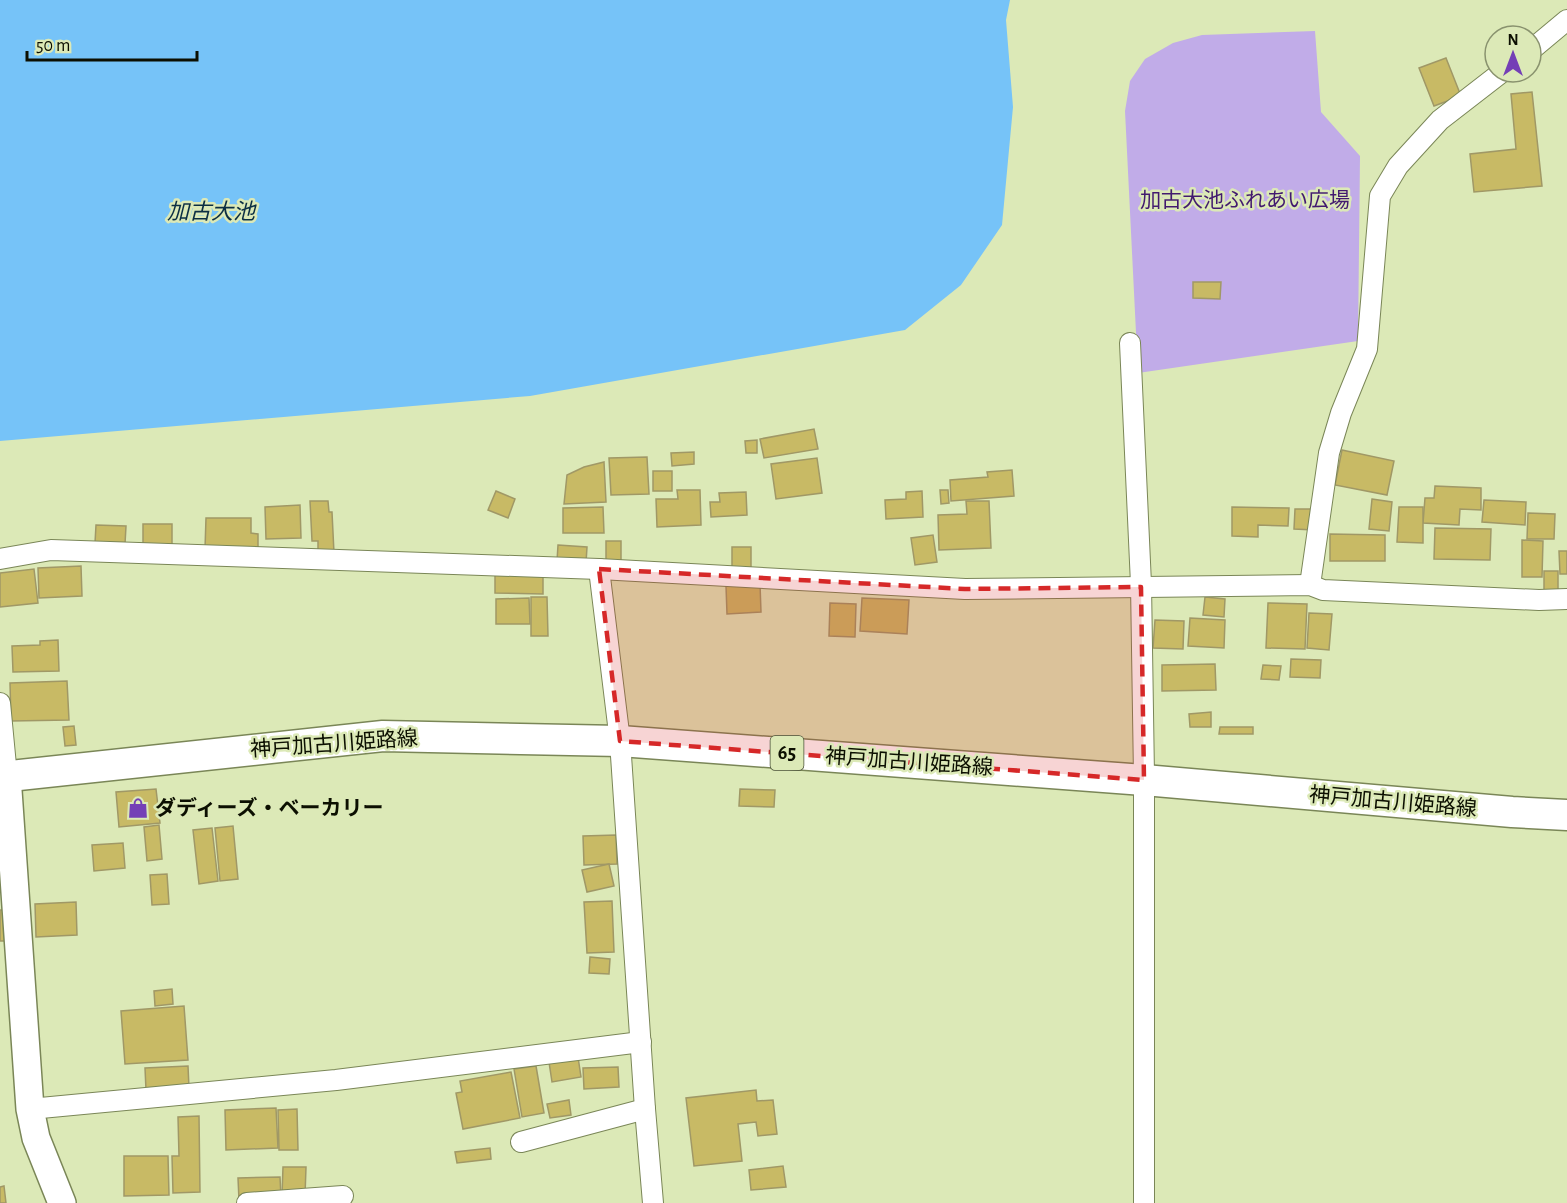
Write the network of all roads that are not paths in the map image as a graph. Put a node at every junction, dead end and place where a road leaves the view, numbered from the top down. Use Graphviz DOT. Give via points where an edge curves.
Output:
graph roads {
  1 [pos="1567,20"];
  2 [pos="1543,40"];
  3 [pos="1486,84"];
  4 [pos="1130,343"];
  5 [pos="0,559"];
  6 [pos="599,569"];
  7 [pos="1310,585"];
  8 [pos="1141,586"];
  9 [pos="1567,599"];
  10 [pos="0,703"];
  11 [pos="620,741"];
  12 [pos="3,776"];
  13 [pos="1144,780"];
  14 [pos="1567,815"];
  15 [pos="641,1042"];
  16 [pos="645,1108"];
  17 [pos="30,1109"];
  18 [pos="521,1142"];
  19 [pos="343,1196"];
  20 [pos="62,1203"];
  21 [pos="247,1203"];
  22 [pos="653,1203"];
  23 [pos="1144,1203"];
  1 -- 2 [label="street"];
  3 -- 7 [label="street" via="1440,120 1398,166 1380,196 1367,349 1329,453"];
  4 -- 8 [label="street"];
  5 -- 6 [label="street" via="51,550"];
  6 -- 8 [label="street" via="965,589"];
  6 -- 11 [label="street"];
  7 -- 8 [label="street"];
  7 -- 9 [label="street" via="1323,590"];
  8 -- 13 [label="street"];
  10 -- 12 [label="street"];
  11 -- 12 [label="main road, 神戸加古川姫路線 / 65" via="383,736"];
  11 -- 13 [label="main road, 神戸加古川姫路線 / 65"];
  11 -- 15 [label="street"];
  12 -- 17 [label="main road"];
  13 -- 14 [label="main road, 神戸加古川姫路線 / 65"];
  13 -- 23 [label="street"];
  15 -- 16 [label="street"];
  15 -- 17 [label="street" via="336,1080"];
  16 -- 18 [label="street"];
  16 -- 22 [label="street"];
  17 -- 20 [label="main road" via="36,1138"];
  19 -- 21 [label="street"];
}
